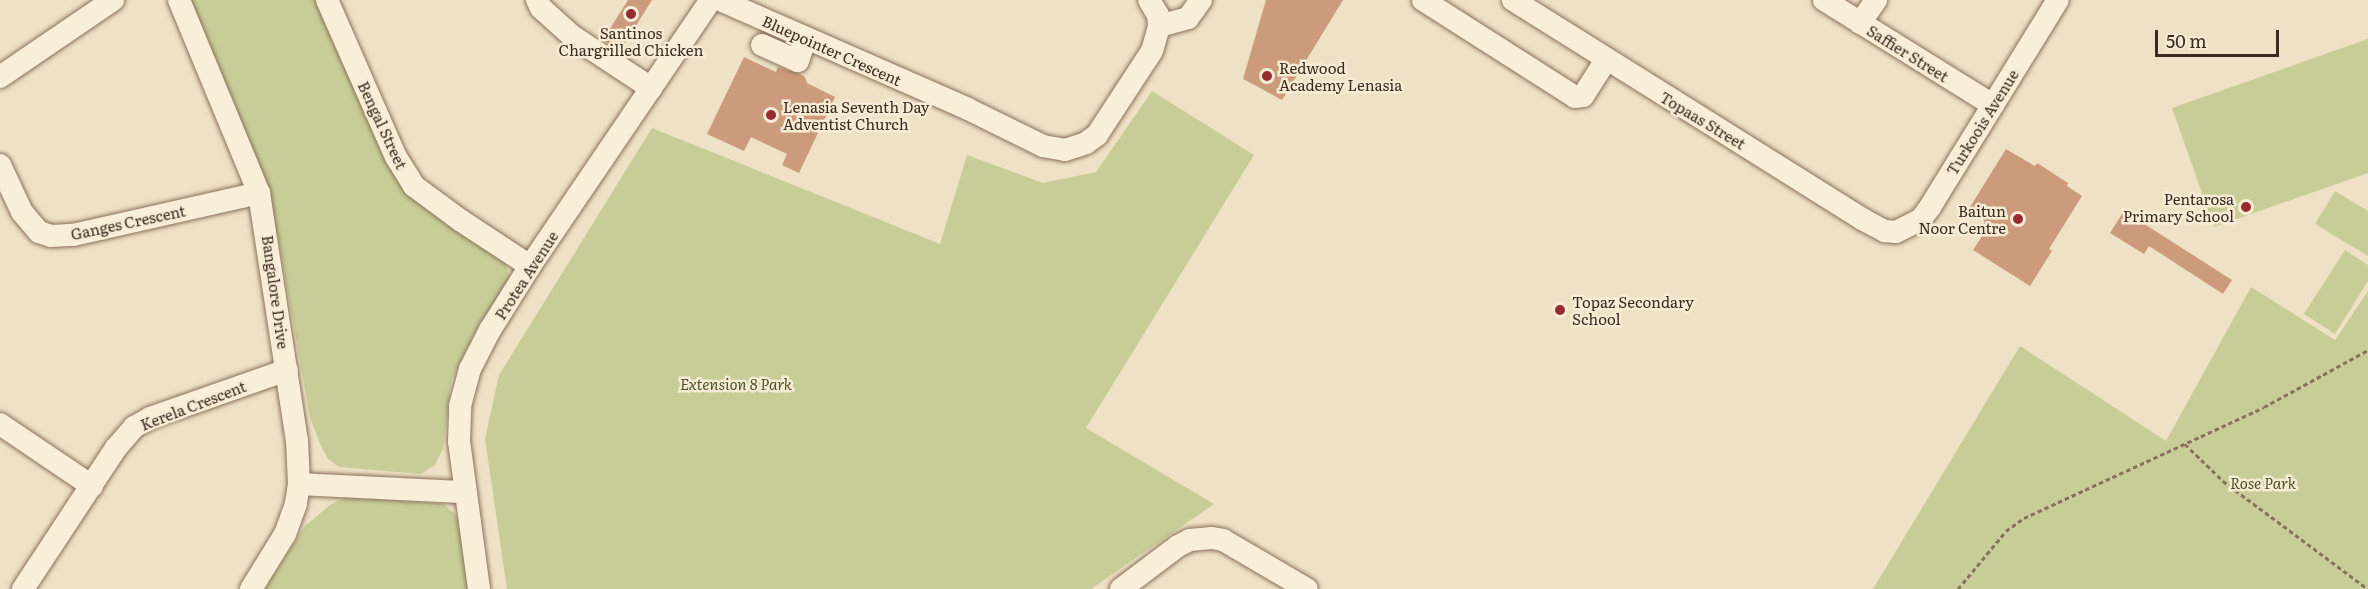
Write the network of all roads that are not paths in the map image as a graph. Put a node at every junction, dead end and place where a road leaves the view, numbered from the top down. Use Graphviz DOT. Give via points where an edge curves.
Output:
graph roads {
  1 [pos="113,0"];
  2 [pos="179,0"];
  3 [pos="327,0"];
  4 [pos="537,0"];
  5 [pos="711,0"];
  6 [pos="720,0"];
  7 [pos="1149,0"];
  8 [pos="1202,0"];
  9 [pos="1423,0"];
  10 [pos="1514,0"];
  11 [pos="1824,0"];
  12 [pos="1876,0"];
  13 [pos="2058,0"];
  14 [pos="1860,23"];
  15 [pos="1159,26"];
  16 [pos="805,39"];
  17 [pos="762,45"];
  18 [pos="1606,60"];
  19 [pos="0,77"];
  20 [pos="651,88"];
  21 [pos="1993,105"];
  22 [pos="0,165"];
  23 [pos="259,193"];
  24 [pos="1896,232"];
  25 [pos="530,266"];
  26 [pos="287,370"];
  27 [pos="0,424"];
  28 [pos="299,484"];
  29 [pos="92,486"];
  30 [pos="465,492"];
  31 [pos="23,589"];
  32 [pos="251,589"];
  33 [pos="479,589"];
  34 [pos="1121,589"];
  35 [pos="1307,589"];
  1 -- 19 [label="street"];
  2 -- 23 [label="street, Bangalore Drive"];
  3 -- 25 [label="street, Bengal Street" via="396,158 414,186"];
  4 -- 20 [label="street" via="572,36"];
  5 -- 20 [label="street, Protea Avenue"];
  6 -- 16 [label="street, Bluepointer Crescent"];
  7 -- 15 [label="street" via="1158,15"];
  8 -- 15 [label="street" via="1188,18"];
  9 -- 18 [label="street" via="1575,98 1583,96"];
  10 -- 18 [label="street, Topaas Street"];
  11 -- 14 [label="street, Saffier Street"];
  12 -- 14 [label="street"];
  13 -- 21 [label="street, Turkoois Avenue"];
  14 -- 21 [label="street, Saffier Street"];
  15 -- 16 [label="street, Bluepointer Crescent" via="1152,51 1097,135 1065,150 1043,146"];
  16 -- 17 [label="street" via="798,61"];
  18 -- 24 [label="street, Topaas Street" via="1862,219"];
  20 -- 25 [label="street, Protea Avenue"];
  21 -- 24 [label="street, Turkoois Avenue" via="1921,219"];
  22 -- 23 [label="street, Ganges Crescent" via="22,212 39,232 51,236 73,235"];
  23 -- 26 [label="street, Bangalore Drive"];
  25 -- 30 [label="street, Protea Avenue" via="490,330 463,390 459,442"];
  26 -- 28 [label="street, Bangalore Drive"];
  26 -- 29 [label="street, Kerela Crescent" via="141,422 116,448"];
  27 -- 29 [label="street"];
  28 -- 30 [label="street"];
  28 -- 32 [label="street, Bangalore Drive" via="285,534"];
  29 -- 31 [label="street, Kerela Crescent"];
  30 -- 33 [label="street, Protea Avenue"];
  34 -- 35 [label="street" via="1178,546 1190,540 1212,538 1233,545"];
}
